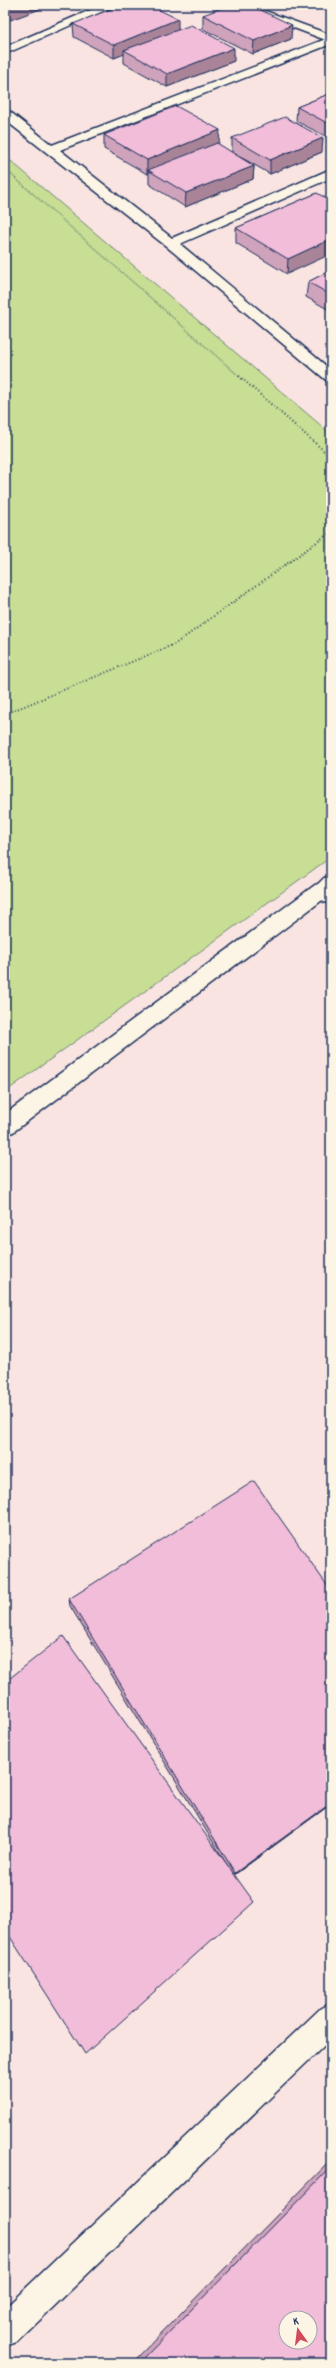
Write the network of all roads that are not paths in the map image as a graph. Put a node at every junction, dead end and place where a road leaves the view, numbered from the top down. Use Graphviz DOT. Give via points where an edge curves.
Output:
graph roads {
  1 [pos="111,5"];
  2 [pos="239,5"];
  3 [pos="331,40"];
  4 [pos="5,51"];
  5 [pos="5,114"];
  6 [pos="52,149"];
  7 [pos="331,172"];
  8 [pos="170,243"];
  9 [pos="331,377"];
  10 [pos="328,890"];
  11 [pos="5,1126"];
  12 [pos="331,2018"];
  13 [pos="5,2330"];
  1 -- 4 [label="street"];
  2 -- 3 [label="street"];
  3 -- 6 [label="street"];
  5 -- 6 [label="street"];
  6 -- 8 [label="street"];
  7 -- 8 [label="street"];
  8 -- 9 [label="street"];
  10 -- 11 [label="street"];
  12 -- 13 [label="street"];
}
